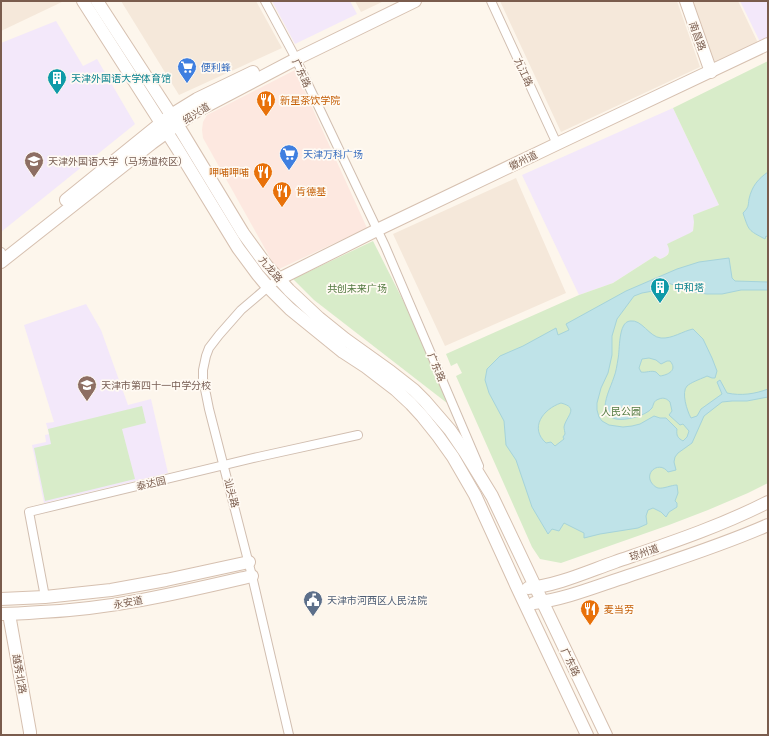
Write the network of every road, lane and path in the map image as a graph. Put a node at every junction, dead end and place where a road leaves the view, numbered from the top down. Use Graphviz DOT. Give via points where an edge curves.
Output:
graph roads {
  1 [pos="83,1"];
  2 [pos="97,1"];
  3 [pos="265,1"];
  4 [pos="400,1"];
  5 [pos="414,1"];
  6 [pos="491,1"];
  7 [pos="686,1"];
  8 [pos="768,44"];
  9 [pos="294,56"];
  10 [pos="711,72"];
  11 [pos="174,120"];
  12 [pos="164,127"];
  13 [pos="557,144"];
  14 [pos="377,230"];
  15 [pos="1,252"];
  16 [pos="1,262"];
  17 [pos="279,280"];
  18 [pos="268,288"];
  19 [pos="358,435"];
  20 [pos="224,466"];
  21 [pos="475,495"];
  22 [pos="492,496"];
  23 [pos="768,502"];
  24 [pos="768,525"];
  25 [pos="249,562"];
  26 [pos="252,576"];
  27 [pos="517,587"];
  28 [pos="535,587"];
  29 [pos="45,597"];
  30 [pos="1,599"];
  31 [pos="524,602"];
  32 [pos="542,602"];
  33 [pos="5,614"];
  34 [pos="30,735"];
  35 [pos="289,735"];
  36 [pos="587,735"];
  37 [pos="606,735"];
  1 -- 12 [label="main road, 九龙路"];
  2 -- 11 [label="main road, 九龙路"];
  3 -- 9 [label="street, 广东路"];
  4 -- 9 [label="main road, 绍兴道"];
  5 -- 9 [label="main road, 绍兴道"];
  6 -- 13 [label="street, 九江路"];
  7 -- 10 [label="main road, 南昌路"];
  8 -- 10 [label="main road, 徽州道"];
  9 -- 11 [label="main road, 绍兴道" via="195,112"];
  9 -- 14 [label="street, 广东路"];
  10 -- 13 [label="main road, 徽州道"];
  11 -- 12 [label="main road, 绍兴道"];
  11 -- 17 [label="main road, 九龙路" via="243,232"];
  12 -- 15 [label="main road, 绍兴道"];
  12 -- 16 [label="main road, 绍兴道" via="152,143"];
  12 -- 18 [label="main road, 九龙路" via="238,248"];
  13 -- 14 [label="main road, 徽州道"];
  14 -- 17 [label="main road, 徽州道"];
  14 -- 22 [label="street, 广东路"];
  17 -- 18 [label="street, 汕头路"];
  17 -- 22 [label="main road, 九龙路" via="319,318 426,401 450,430"];
  18 -- 20 [label="street, 汕头路" via="242,310 219,335 206,356 203,379"];
  18 -- 21 [label="main road, 九龙路" via="313,328 411,404 453,457"];
  19 -- 20 [label="street, 泰达园"];
  20 -- 25 [label="street, 汕头路"];
  20 -- 29 [label="street, 泰达园" via="29,512"];
  21 -- 27 [label="main road, 广东路"];
  22 -- 28 [label="main road, 广东路"];
  23 -- 28 [label="main road, 琼州道" via="716,526 565,580"];
  24 -- 32 [label="main road, 琼州道" via="675,560 563,598"];
  25 -- 26 [label="street, 汕头路"];
  25 -- 29 [label="main road, 永安道" via="146,584"];
  26 -- 33 [label="main road, 永安道" via="120,604 64,611"];
  26 -- 35 [label="street, 汕头路"];
  27 -- 28 [label="main road, 琼州道"];
  27 -- 31 [label="main road, 广东路"];
  28 -- 32 [label="main road, 广东路"];
  29 -- 30 [label="main road, 永安道"];
  31 -- 32 [label="main road"];
  31 -- 36 [label="main road, 广东路"];
  32 -- 37 [label="main road, 广东路"];
  33 -- 34 [label="main road, 越秀北路"];
}
